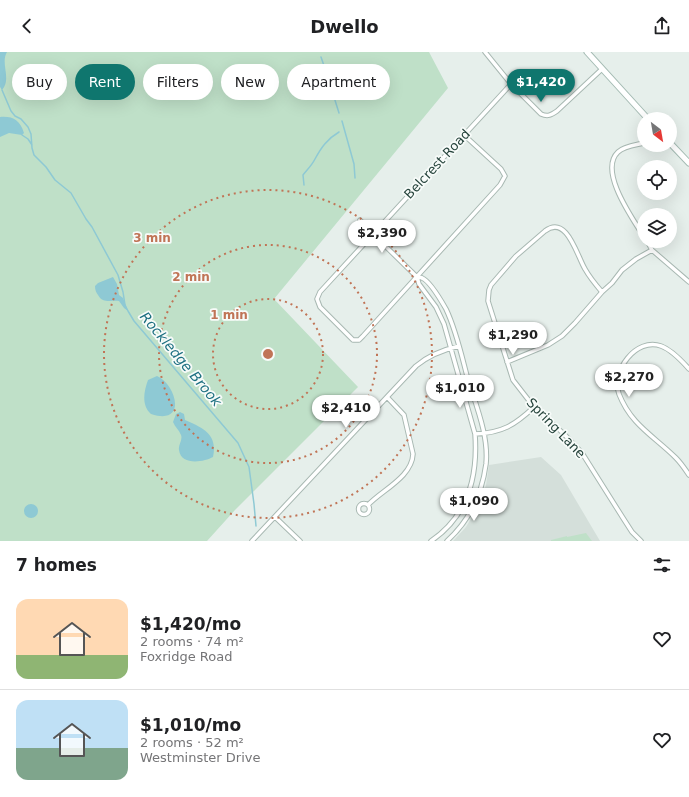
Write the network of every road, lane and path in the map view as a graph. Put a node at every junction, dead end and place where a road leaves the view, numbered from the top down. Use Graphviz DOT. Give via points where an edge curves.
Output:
graph roads {
  1 [pos="485,52"];
  2 [pos="587,52"];
  3 [pos="602,68"];
  4 [pos="511,84"];
  5 [pos="642,112"];
  6 [pos="464,135"];
  7 [pos="637,145"];
  8 [pos="677,150"];
  9 [pos="689,163"];
  10 [pos="360,220"];
  11 [pos="637,225"];
  12 [pos="373,234"];
  13 [pos="652,250"];
  14 [pos="416,277"];
  15 [pos="689,282"];
  16 [pos="602,292"];
  17 [pos="459,346"];
  18 [pos="450,348"];
  19 [pos="507,362"];
  20 [pos="689,369"];
  21 [pos="387,397"];
  22 [pos="534,407"];
  23 [pos="475,434"];
  24 [pos="484,434"];
  25 [pos="689,475"];
  26 [pos="368,505"];
  27 [pos="275,517"];
  28 [pos="252,541"];
  29 [pos="300,541"];
  30 [pos="431,541"];
  31 [pos="447,541"];
  32 [pos="641,541"];
  1 -- 4 [label="street"];
  2 -- 3 [label="main road"];
  3 -- 4 [label="street" via="551,116 541,114"];
  3 -- 5 [label="main road"];
  4 -- 6 [label="street, Belcrest Road"];
  6 -- 12 [label="street, Belcrest Road"];
  6 -- 14 [label="street" via="502,169 505,176 500,185"];
  7 -- 11 [label="street" via="618,152 611,164 613,178"];
  8 -- 9 [label="main road"];
  10 -- 12 [label="street"];
  12 -- 14 [label="street"];
  12 -- 14 [label="street, Belcrest Road" via="320,292 317,300 320,307 350,337 359,340"];
  13 -- 15 [label="street"];
  13 -- 16 [label="street" via="622,270"];
  14 -- 17 [label="street" via="424,278 446,308"];
  14 -- 18 [label="street" via="436,307 444,324"];
  16 -- 19 [label="street" via="562,336 548,345"];
  16 -- 19 [label="street, Spring Lane" via="584,269 568,234 563,229 549,228 516,256 488,290 488,301"];
  17 -- 18 [label="street"];
  17 -- 24 [label="street"];
  18 -- 21 [label="street" via="425,358"];
  18 -- 23 [label="street"];
  19 -- 22 [label="street, Spring Lane" via="513,380"];
  20 -- 25 [label="street" via="674,354 661,346 650,345 640,348 622,364 617,384 624,404 636,422 676,459"];
  21 -- 26 [label="street" via="404,415 413,459 410,468"];
  21 -- 27 [label="street"];
  22 -- 24 [label="street" via="511,426"];
  22 -- 32 [label="street, Spring Lane" via="582,453 619,513"];
  23 -- 24 [label="street"];
  23 -- 30 [label="street" via="474,474 466,501 446,528"];
  24 -- 31 [label="street" via="486,464 477,500 464,522"];
  27 -- 28 [label="street"];
  27 -- 29 [label="street"];
}
